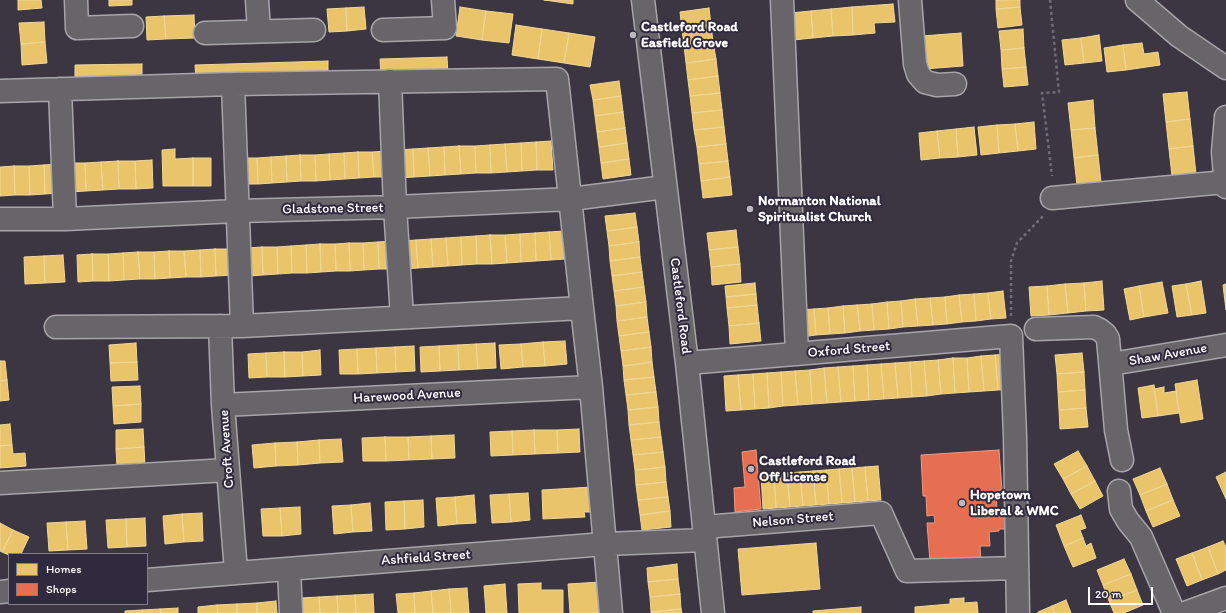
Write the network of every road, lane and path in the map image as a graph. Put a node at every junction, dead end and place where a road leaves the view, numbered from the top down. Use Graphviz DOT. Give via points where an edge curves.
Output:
graph roads {
  1 [pos="76,0"];
  2 [pos="257,0"];
  3 [pos="443,0"];
  4 [pos="643,0"];
  5 [pos="782,0"];
  6 [pos="910,0"];
  7 [pos="1050,0"];
  8 [pos="1137,0"];
  9 [pos="132,26"];
  10 [pos="314,30"];
  11 [pos="383,30"];
  12 [pos="259,31"];
  13 [pos="205,33"];
  14 [pos="1226,68"];
  15 [pos="390,81"];
  16 [pos="233,84"];
  17 [pos="955,84"];
  18 [pos="60,89"];
  19 [pos="0,91"];
  20 [pos="1226,117"];
  21 [pos="1226,182"];
  22 [pos="665,187"];
  23 [pos="1226,188"];
  24 [pos="1052,198"];
  25 [pos="570,199"];
  26 [pos="395,207"];
  27 [pos="237,211"];
  28 [pos="0,219"];
  29 [pos="66,219"];
  30 [pos="582,308"];
  31 [pos="402,317"];
  32 [pos="220,326"];
  33 [pos="242,326"];
  34 [pos="56,327"];
  35 [pos="1036,329"];
  36 [pos="1011,336"];
  37 [pos="1226,345"];
  38 [pos="797,354"];
  39 [pos="687,363"];
  40 [pos="1111,364"];
  41 [pos="591,387"];
  42 [pos="223,405"];
  43 [pos="1122,460"];
  44 [pos="228,470"];
  45 [pos="0,483"];
  46 [pos="1119,491"];
  47 [pos="705,534"];
  48 [pos="605,544"];
  49 [pos="1017,568"];
  50 [pos="289,569"];
  51 [pos="236,572"];
  52 [pos="148,580"];
  53 [pos="1226,598"];
  54 [pos="291,613"];
  55 [pos="611,613"];
  56 [pos="713,613"];
  57 [pos="1018,613"];
  58 [pos="1174,613"];
  59 [pos="1185,613"];
  1 -- 9 [label="street" via="77,28"];
  2 -- 12 [label="street"];
  3 -- 11 [label="street" via="445,28"];
  4 -- 22 [label="street, Castleford Road"];
  5 -- 38 [label="street"];
  6 -- 17 [label="street" via="918,74 925,82 937,85"];
  7 -- 24 [label="path" via="1059,92 1042,93"];
  8 -- 14 [label="street" via="1179,36"];
  10 -- 12 [label="street"];
  12 -- 13 [label="street"];
  15 -- 16 [label="street"];
  15 -- 25 [label="street" via="557,79"];
  15 -- 26 [label="street"];
  16 -- 18 [label="street"];
  16 -- 27 [label="street"];
  18 -- 19 [label="street"];
  18 -- 29 [label="street"];
  20 -- 21 [label="street" via="1223,152"];
  21 -- 23 [label="street"];
  21 -- 24 [label="street"];
  22 -- 25 [label="street, Gladstone Street"];
  22 -- 39 [label="street, Castleford Road"];
  24 -- 36 [label="path" via="1050,210 1017,243 1011,261"];
  25 -- 26 [label="street, Gladstone Street"];
  25 -- 30 [label="street"];
  26 -- 27 [label="street, Gladstone Street"];
  26 -- 31 [label="street"];
  27 -- 29 [label="street, Gladstone Street"];
  27 -- 33 [label="street"];
  28 -- 29 [label="street, Gladstone Street"];
  30 -- 31 [label="street"];
  30 -- 41 [label="street"];
  31 -- 33 [label="street"];
  32 -- 33 [label="street"];
  32 -- 34 [label="street"];
  32 -- 42 [label="street, Croft Avenue"];
  35 -- 40 [label="street, Shaw Avenue" via="1100,330 1108,340"];
  36 -- 38 [label="street, Oxford Street"];
  36 -- 49 [label="street"];
  37 -- 40 [label="street, Shaw Avenue"];
  38 -- 39 [label="street, Oxford Street"];
  39 -- 47 [label="street, Castleford Road"];
  40 -- 43 [label="street, Shaw Avenue" via="1116,430"];
  41 -- 42 [label="street, Harewood Avenue"];
  41 -- 48 [label="street"];
  42 -- 44 [label="street, Croft Avenue"];
  44 -- 45 [label="street"];
  44 -- 51 [label="street, Croft Avenue"];
  46 -- 58 [label="street" via="1121,509 1141,537"];
  47 -- 48 [label="street, Ashfield Street"];
  47 -- 49 [label="street, Nelson Street" via="881,513 907,571"];
  47 -- 56 [label="street, Castleford Road"];
  48 -- 50 [label="street, Ashfield Street"];
  48 -- 55 [label="street"];
  49 -- 57 [label="street"];
  50 -- 51 [label="street, Ashfield Street"];
  50 -- 54 [label="street"];
  51 -- 52 [label="street, Ashfield Street"];
  53 -- 59 [label="street"];
}
